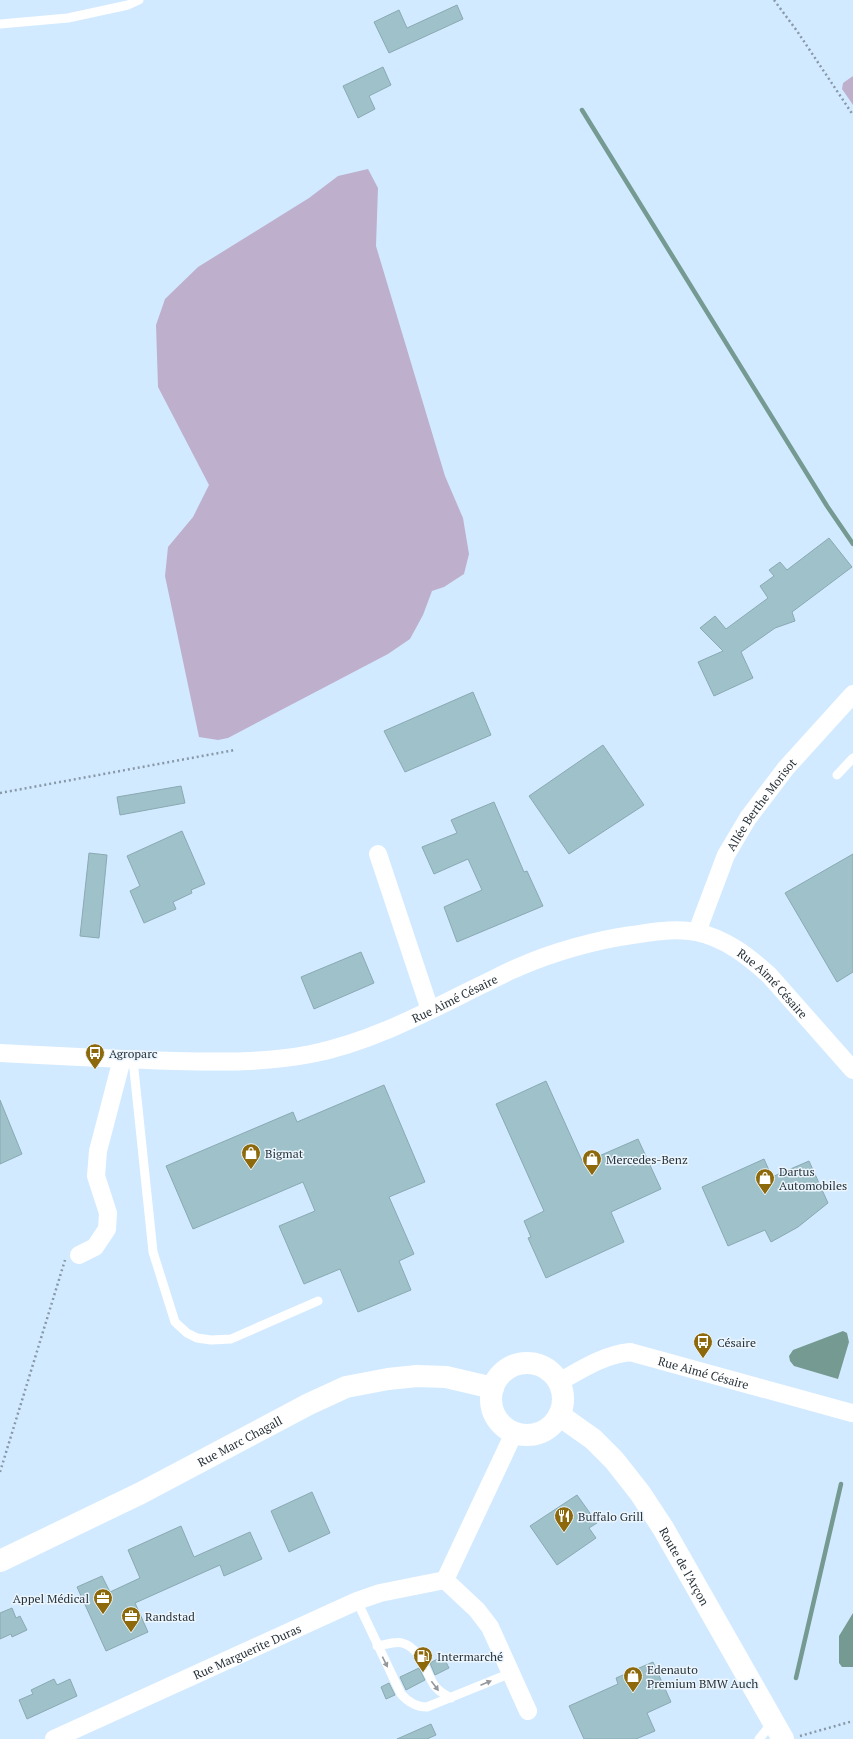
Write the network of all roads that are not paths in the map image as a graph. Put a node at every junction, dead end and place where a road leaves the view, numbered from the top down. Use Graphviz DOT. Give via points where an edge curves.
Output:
graph roads {
  1 [pos="139,0"];
  2 [pos="0,24"];
  3 [pos="853,694"];
  4 [pos="853,758"];
  5 [pos="837,775"];
  6 [pos="378,854"];
  7 [pos="697,932"];
  8 [pos="430,1010"];
  9 [pos="0,1053"];
  10 [pos="127,1059"];
  11 [pos="853,1070"];
  12 [pos="72,1257"];
  13 [pos="318,1301"];
  14 [pos="559,1382"];
  15 [pos="493,1388"];
  16 [pos="853,1412"];
  17 [pos="559,1415"];
  18 [pos="853,1425"];
  19 [pos="514,1433"];
  20 [pos="0,1561"];
  21 [pos="445,1580"];
  22 [pos="357,1601"];
  23 [pos="377,1646"];
  24 [pos="511,1673"];
  25 [pos="451,1698"];
  26 [pos="528,1711"];
  27 [pos="784,1732"];
  28 [pos="54,1739"];
  29 [pos="759,1739"];
  1 -- 2 [label="lane" via="128,6 68,18"];
  3 -- 7 [label="street, Allée Berthe Morisot" via="786,768 748,818 726,855"];
  4 -- 5 [label="lane"];
  6 -- 8 [label="street"];
  7 -- 8 [label="street, Rue Aimé Césaire" via="662,930 614,937 582,946 520,966"];
  7 -- 11 [label="street, Rue Aimé Césaire" via="729,944 756,964"];
  8 -- 10 [label="street, Rue Aimé Césaire" via="374,1036 343,1046 274,1060 232,1062"];
  9 -- 10 [label="street, Rue Aimé Césaire"];
  10 -- 12 [label="street" via="98,1151 96,1176 108,1213 107,1229 95,1247"];
  10 -- 13 [label="lane" via="152,1252 175,1322 197,1338 231,1339"];
  14 -- 15 [label="street" via="548,1370 524,1363 502,1374"];
  14 -- 16 [label="street, Rue Aimé Césaire" via="600,1360 630,1352"];
  14 -- 17 [label="street" via="563,1398"];
  15 -- 19 [label="street" via="493,1411 501,1424"];
  15 -- 20 [label="street, Rue Marc Chagall" via="446,1377 417,1376 346,1387 141,1493"];
  16 -- 18 [label="street"];
  17 -- 19 [label="street" via="540,1433"];
  17 -- 27 [label="street, Route de l’Arçon" via="593,1439 640,1492 664,1528"];
  19 -- 21 [label="street"];
  21 -- 22 [label="street, Rue Marguerite Duras" via="380,1593"];
  21 -- 24 [label="street" via="477,1610 490,1627"];
  22 -- 23 [label="lane"];
  22 -- 28 [label="street, Rue Marguerite Duras"];
  23 -- 25 [label="lane, one-way" via="402,1643 412,1648 434,1686"];
  23 -- 25 [label="lane, one-way" via="407,1701 427,1707"];
  25 -- 24 [label="lane, one-way"];
  24 -- 26 [label="street"];
  27 -- 29 [label="lane"];
}
